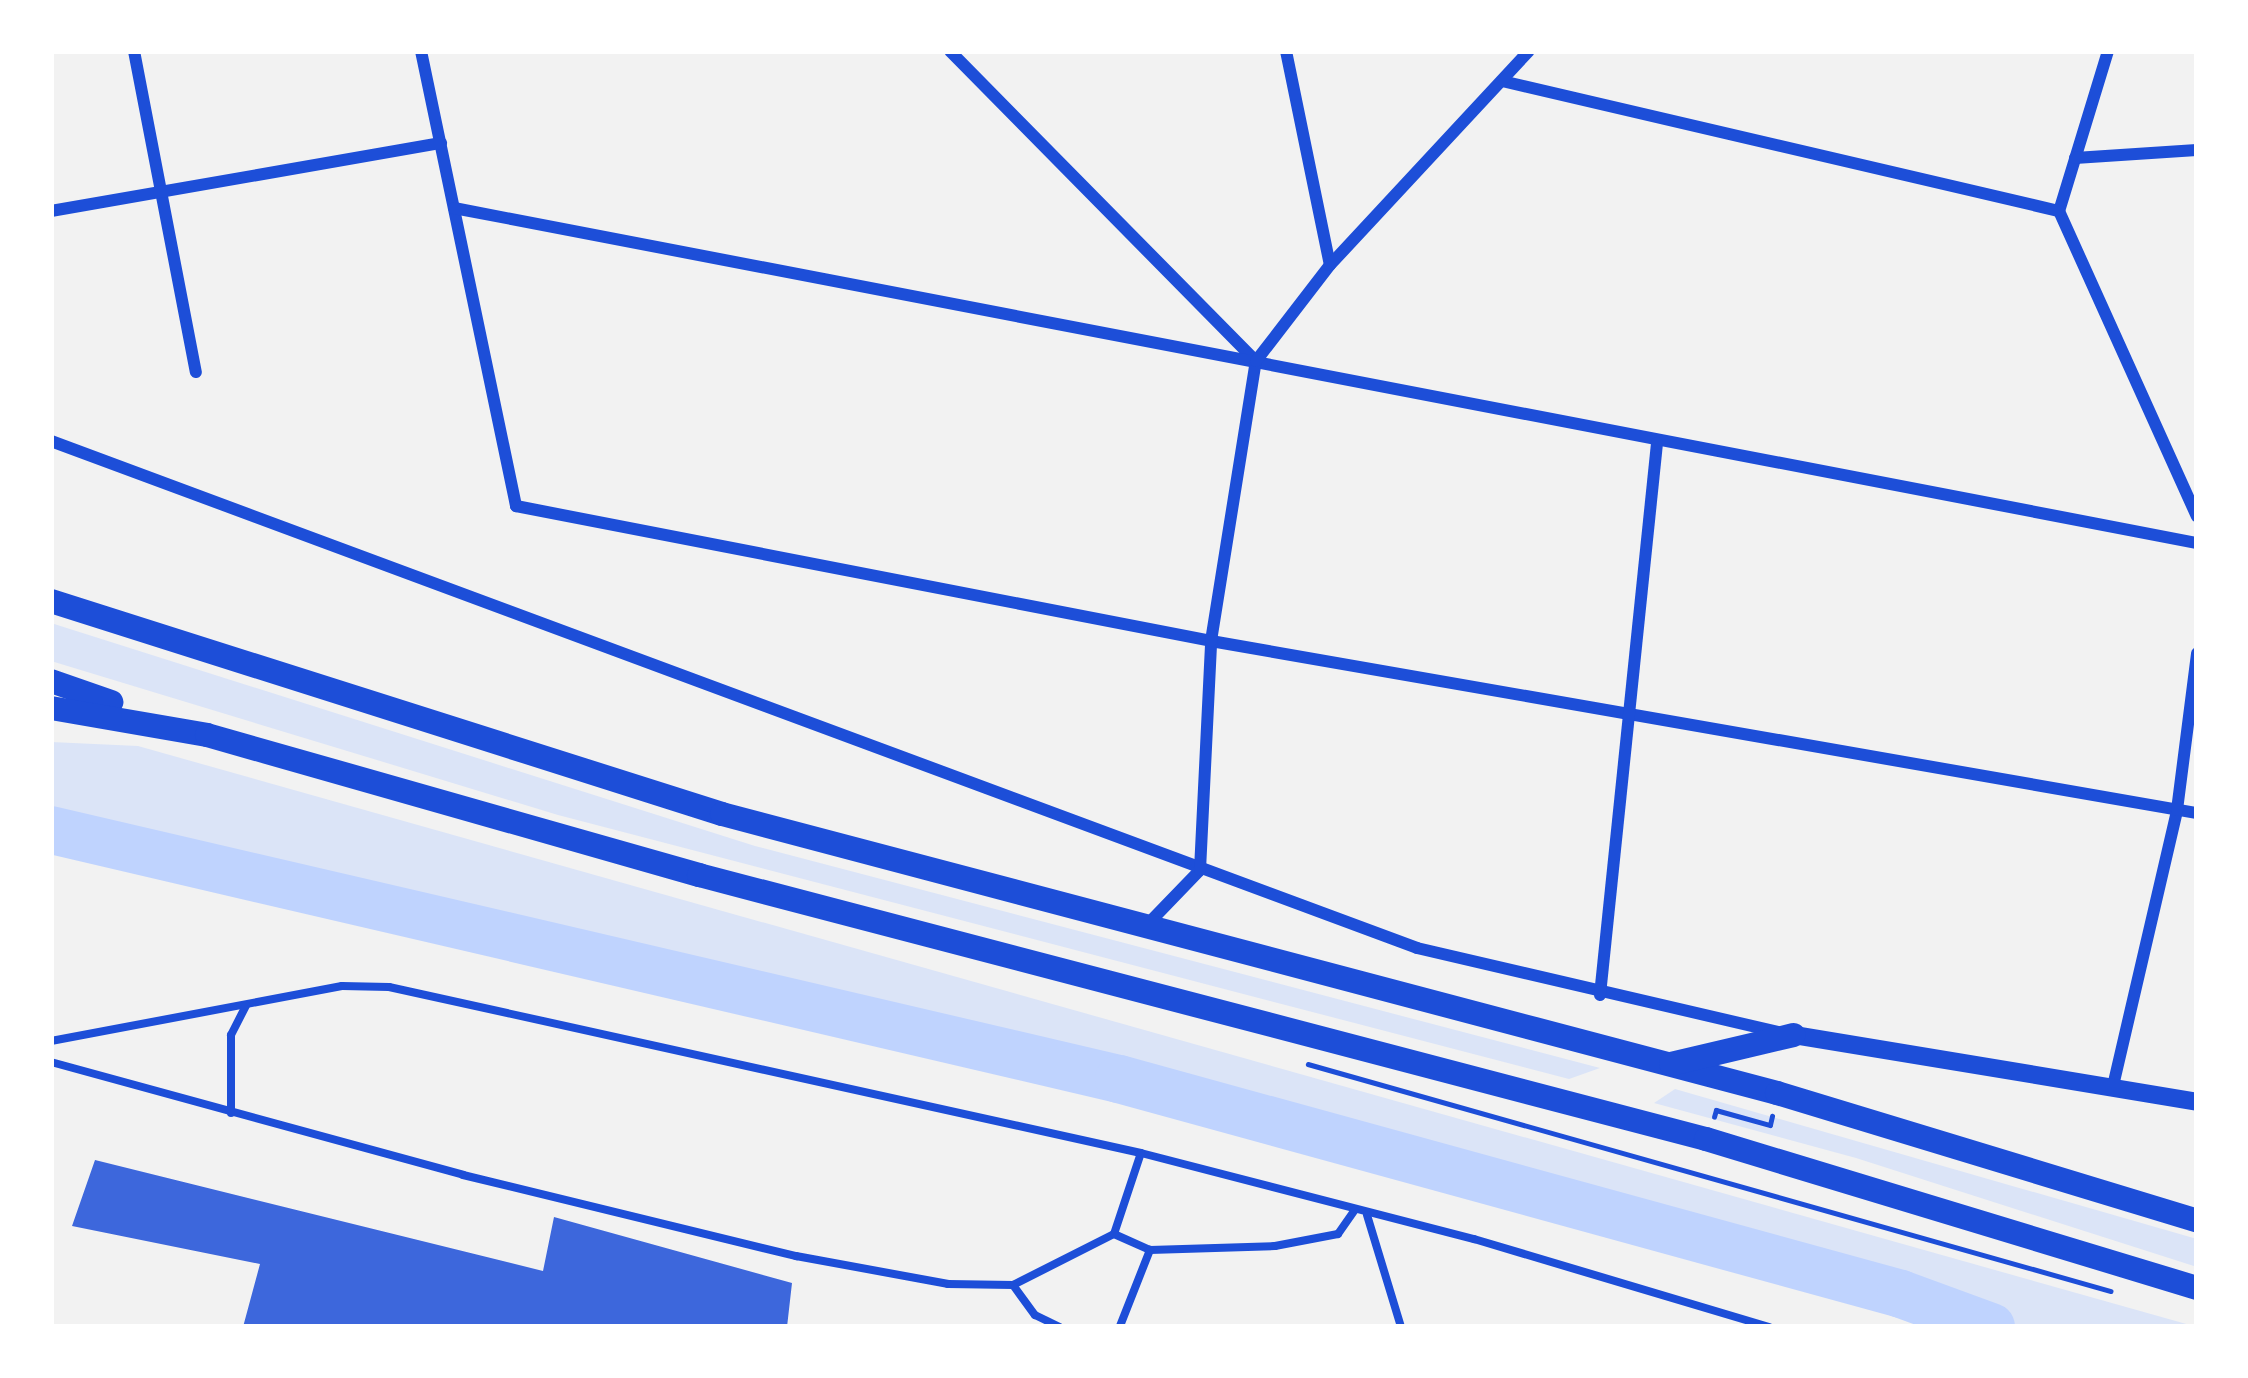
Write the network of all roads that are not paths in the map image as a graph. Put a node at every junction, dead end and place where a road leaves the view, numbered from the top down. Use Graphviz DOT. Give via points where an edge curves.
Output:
graph roads {
  1 [pos="134,51"];
  2 [pos="421,51"];
  3 [pos="950,51"];
  4 [pos="1286,51"];
  5 [pos="1529,51"];
  6 [pos="2108,51"];
  7 [pos="1502,81"];
  8 [pos="440,143"];
  9 [pos="2197,150"];
  10 [pos="2075,158"];
  11 [pos="163,190"];
  12 [pos="454,208"];
  13 [pos="51,211"];
  14 [pos="2059,211"];
  15 [pos="1330,266"];
  16 [pos="1256,361"];
  17 [pos="196,372"];
  18 [pos="51,441"];
  19 [pos="1657,442"];
  20 [pos="2197,516"];
  21 [pos="2197,543"];
  22 [pos="51,601"];
  23 [pos="1211,641"];
  24 [pos="2197,653"];
  25 [pos="51,682"];
  26 [pos="51,708"];
  27 [pos="1630,714"];
  28 [pos="207,735"];
  29 [pos="2177,810"];
  30 [pos="2197,813"];
  31 [pos="1200,870"];
  32 [pos="1145,926"];
  33 [pos="1600,995"];
  34 [pos="247,1005"];
  35 [pos="1794,1035"];
  36 [pos="51,1040"];
  37 [pos="51,1062"];
  38 [pos="1668,1064"];
  39 [pos="2114,1086"];
  40 [pos="2197,1102"];
  41 [pos="231,1113"];
  42 [pos="1141,1153"];
  43 [pos="1354,1211"];
  44 [pos="1366,1214"];
  45 [pos="2197,1220"];
  46 [pos="1114,1234"];
  47 [pos="1150,1250"];
  48 [pos="1013,1285"];
  49 [pos="2197,1288"];
  50 [pos="1060,1327"];
  51 [pos="1119,1327"];
  52 [pos="1401,1327"];
  53 [pos="1768,1327"];
  1 -- 11 [label="street"];
  2 -- 8 [label="street"];
  3 -- 16 [label="street"];
  4 -- 15 [label="street"];
  5 -- 7 [label="street"];
  6 -- 10 [label="street"];
  7 -- 14 [label="street"];
  7 -- 15 [label="street"];
  8 -- 11 [label="street"];
  8 -- 12 [label="street"];
  9 -- 10 [label="street"];
  10 -- 14 [label="street"];
  11 -- 13 [label="street"];
  11 -- 17 [label="street"];
  12 -- 16 [label="street"];
  12 -- 23 [label="street" via="516,506"];
  14 -- 20 [label="street"];
  15 -- 16 [label="street"];
  16 -- 19 [label="street"];
  16 -- 23 [label="street"];
  18 -- 31 [label="street"];
  19 -- 21 [label="street"];
  19 -- 27 [label="street"];
  22 -- 32 [label="highway" via="722,814"];
  23 -- 27 [label="street"];
  23 -- 31 [label="street"];
  24 -- 29 [label="street"];
  25 -- 28 [label="highway"];
  26 -- 28 [label="highway"];
  27 -- 29 [label="street"];
  27 -- 33 [label="street"];
  28 -- 49 [label="highway" via="700,875 1898,1192"];
  29 -- 30 [label="street"];
  29 -- 39 [label="street"];
  31 -- 32 [label="street"];
  31 -- 33 [label="street" via="1417,948"];
  32 -- 38 [label="highway"];
  33 -- 35 [label="street"];
  34 -- 36 [label="lane"];
  34 -- 41 [label="lane" via="231,1035"];
  34 -- 42 [label="lane" via="342,986 388,987"];
  35 -- 38 [label="highway"];
  35 -- 39 [label="street"];
  37 -- 41 [label="lane"];
  38 -- 45 [label="highway"];
  39 -- 40 [label="street"];
  41 -- 48 [label="lane" via="796,1256 948,1284"];
  42 -- 43 [label="lane"];
  42 -- 46 [label="lane"];
  43 -- 44 [label="lane"];
  43 -- 47 [label="lane" via="1338,1234 1275,1246"];
  44 -- 52 [label="lane"];
  44 -- 53 [label="lane"];
  46 -- 47 [label="lane"];
  46 -- 48 [label="lane"];
  47 -- 51 [label="lane"];
  48 -- 50 [label="lane" via="1035,1315"];
}
